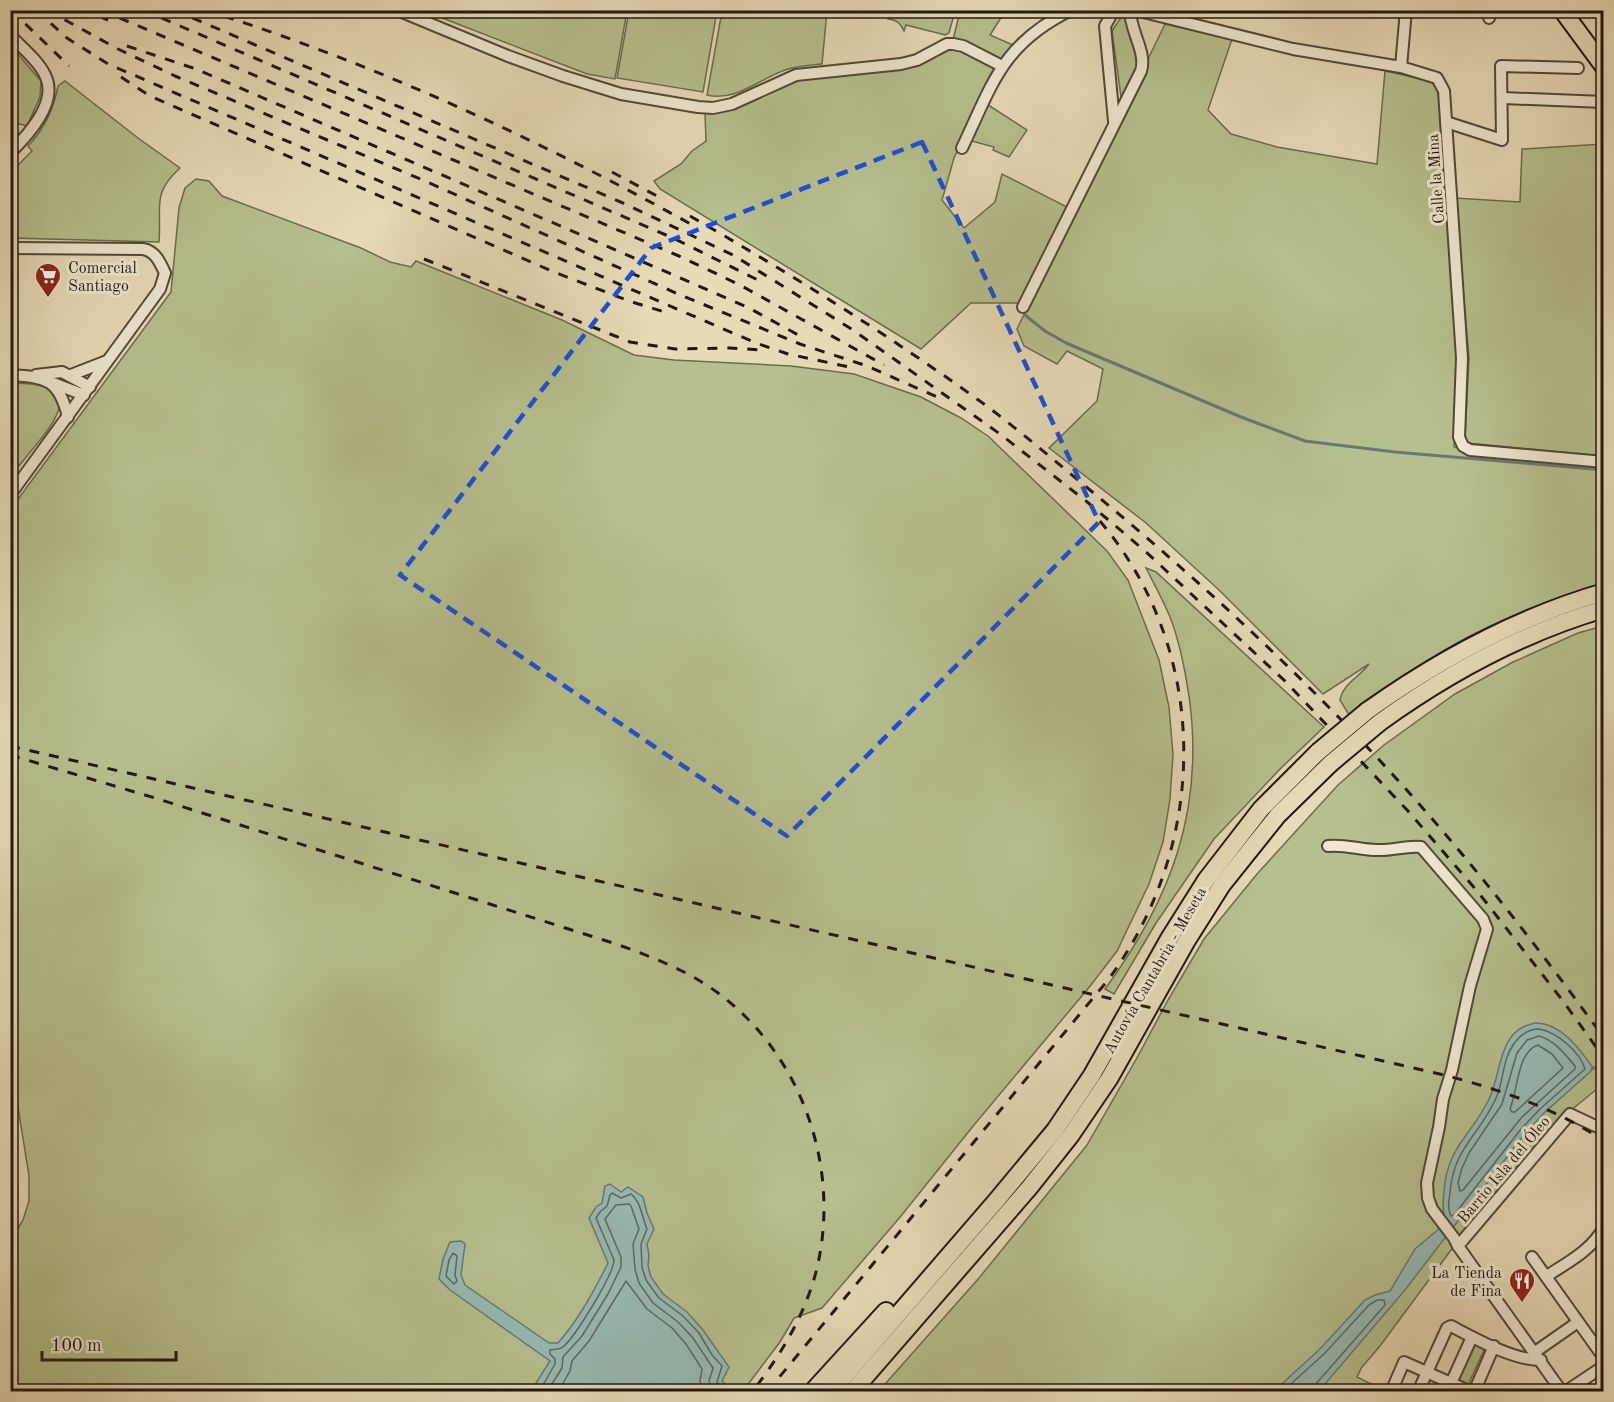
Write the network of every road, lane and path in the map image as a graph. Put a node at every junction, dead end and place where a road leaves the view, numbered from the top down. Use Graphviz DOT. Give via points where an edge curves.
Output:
graph roads {
  1 [pos="397,10"];
  2 [pos="1071,10"];
  3 [pos="1114,10"];
  4 [pos="1130,10"];
  5 [pos="1135,10"];
  6 [pos="1406,10"];
  7 [pos="1562,10"];
  8 [pos="10,35"];
  9 [pos="1002,66"];
  10 [pos="1401,67"];
  11 [pos="1604,67"];
  12 [pos="1578,68"];
  13 [pos="1503,98"];
  14 [pos="1604,102"];
  15 [pos="1114,122"];
  16 [pos="1446,122"];
  17 [pos="962,148"];
  18 [pos="10,153"];
  19 [pos="10,248"];
  20 [pos="1023,307"];
  21 [pos="110,359"];
  22 [pos="10,375"];
  23 [pos="71,375"];
  24 [pos="33,376"];
  25 [pos="50,381"];
  26 [pos="87,391"];
  27 [pos="68,417"];
  28 [pos="1604,462"];
  29 [pos="10,495"];
  30 [pos="1604,592"];
  31 [pos="1604,609"];
  32 [pos="1373,717"];
  33 [pos="1324,758"];
  34 [pos="1328,846"];
  35 [pos="1066,1113"];
  36 [pos="1604,1130"];
  37 [pos="1604,1227"];
  38 [pos="1602,1240"];
  39 [pos="1456,1242"];
  40 [pos="1532,1257"];
  41 [pos="1547,1276"];
  42 [pos="924,1308"];
  43 [pos="1578,1322"];
  44 [pos="1521,1332"];
  45 [pos="1472,1337"];
  46 [pos="1604,1338"];
  47 [pos="1594,1345"];
  48 [pos="1494,1346"];
  49 [pos="1514,1354"];
  50 [pos="1538,1356"];
  51 [pos="1604,1358"];
  52 [pos="1604,1366"];
  53 [pos="1427,1372"];
  54 [pos="1449,1387"];
  55 [pos="1389,1391"];
  56 [pos="812,1392"];
  57 [pos="831,1392"];
  58 [pos="852,1392"];
  59 [pos="857,1392"];
  60 [pos="1418,1392"];
  61 [pos="1473,1392"];
  62 [pos="1564,1392"];
  1 -- 9 [label="street" via="573,79 621,94 698,107 732,104 796,75 901,64 953,44"];
  2 -- 9 [label="street" via="1027,37"];
  3 -- 15 [label="street" via="1105,26"];
  4 -- 15 [label="street" via="1143,65"];
  5 -- 10 [label="street, Calle la Mina" via="1293,49"];
  6 -- 10 [label="street"];
  7 -- 11 [label="highway"];
  8 -- 18 [label="street" via="44,73 49,94 32,131"];
  9 -- 17 [label="street"];
  10 -- 16 [label="street, Calle la Mina" via="1437,78 1444,91"];
  12 -- 13 [label="street" via="1501,66"];
  13 -- 14 [label="street"];
  13 -- 16 [label="street" via="1502,140"];
  15 -- 20 [label="street"];
  16 -- 28 [label="street, Calle la Mina" via="1462,358 1459,437 1463,446 1470,450"];
  19 -- 21 [label="street" via="130,248 154,254 165,273 164,283"];
  21 -- 23 [label="street"];
  21 -- 26 [label="street"];
  22 -- 24 [label="street"];
  23 -- 24 [label="street" via="52,372"];
  23 -- 26 [label="street"];
  24 -- 25 [label="street"];
  25 -- 26 [label="street"];
  25 -- 27 [label="street" via="63,399"];
  26 -- 27 [label="street"];
  27 -- 29 [label="street"];
  30 -- 32 [label="highway, Autovía Cantabria - Meseta" via="1535,615 1474,644 1416,677"];
  31 -- 32 [label="highway, Autovía Cantabria - Meseta" via="1544,630 1473,663"];
  32 -- 33 [label="highway, Autovía Cantabria - Meseta, bridge"];
  33 -- 35 [label="highway, Autovía Cantabria - Meseta" via="1261,809 1206,880 1104,1056"];
  33 -- 42 [label="highway, Autovía Cantabria - Meseta" via="1222,885 1071,1135"];
  34 -- 39 [label="street" via="1379,850 1421,847 1483,920 1486,929 1428,1174 1432,1209"];
  35 -- 56 [label="highway"];
  35 -- 57 [label="highway, Autovía Cantabria - Meseta" via="1026,1166"];
  36 -- 39 [label="street, Barrio Isla del Óleo" via="1570,1114"];
  37 -- 38 [label="street"];
  38 -- 41 [label="street"];
  39 -- 44 [label="street"];
  40 -- 41 [label="street"];
  41 -- 43 [label="street"];
  42 -- 58 [label="highway, Autovía Cantabria - Meseta"];
  42 -- 59 [label="highway"];
  43 -- 47 [label="street"];
  43 -- 50 [label="street"];
  44 -- 49 [label="street"];
  44 -- 50 [label="street"];
  45 -- 48 [label="street"];
  45 -- 53 [label="street" via="1448,1328"];
  45 -- 54 [label="street"];
  46 -- 47 [label="street"];
  47 -- 51 [label="street"];
  48 -- 49 [label="street"];
  48 -- 61 [label="street"];
  49 -- 50 [label="street" via="1530,1360"];
  50 -- 62 [label="street"];
  52 -- 62 [label="street"];
  53 -- 54 [label="street"];
  53 -- 55 [label="street" via="1404,1362"];
  53 -- 60 [label="street"];
  54 -- 61 [label="street"];
}
